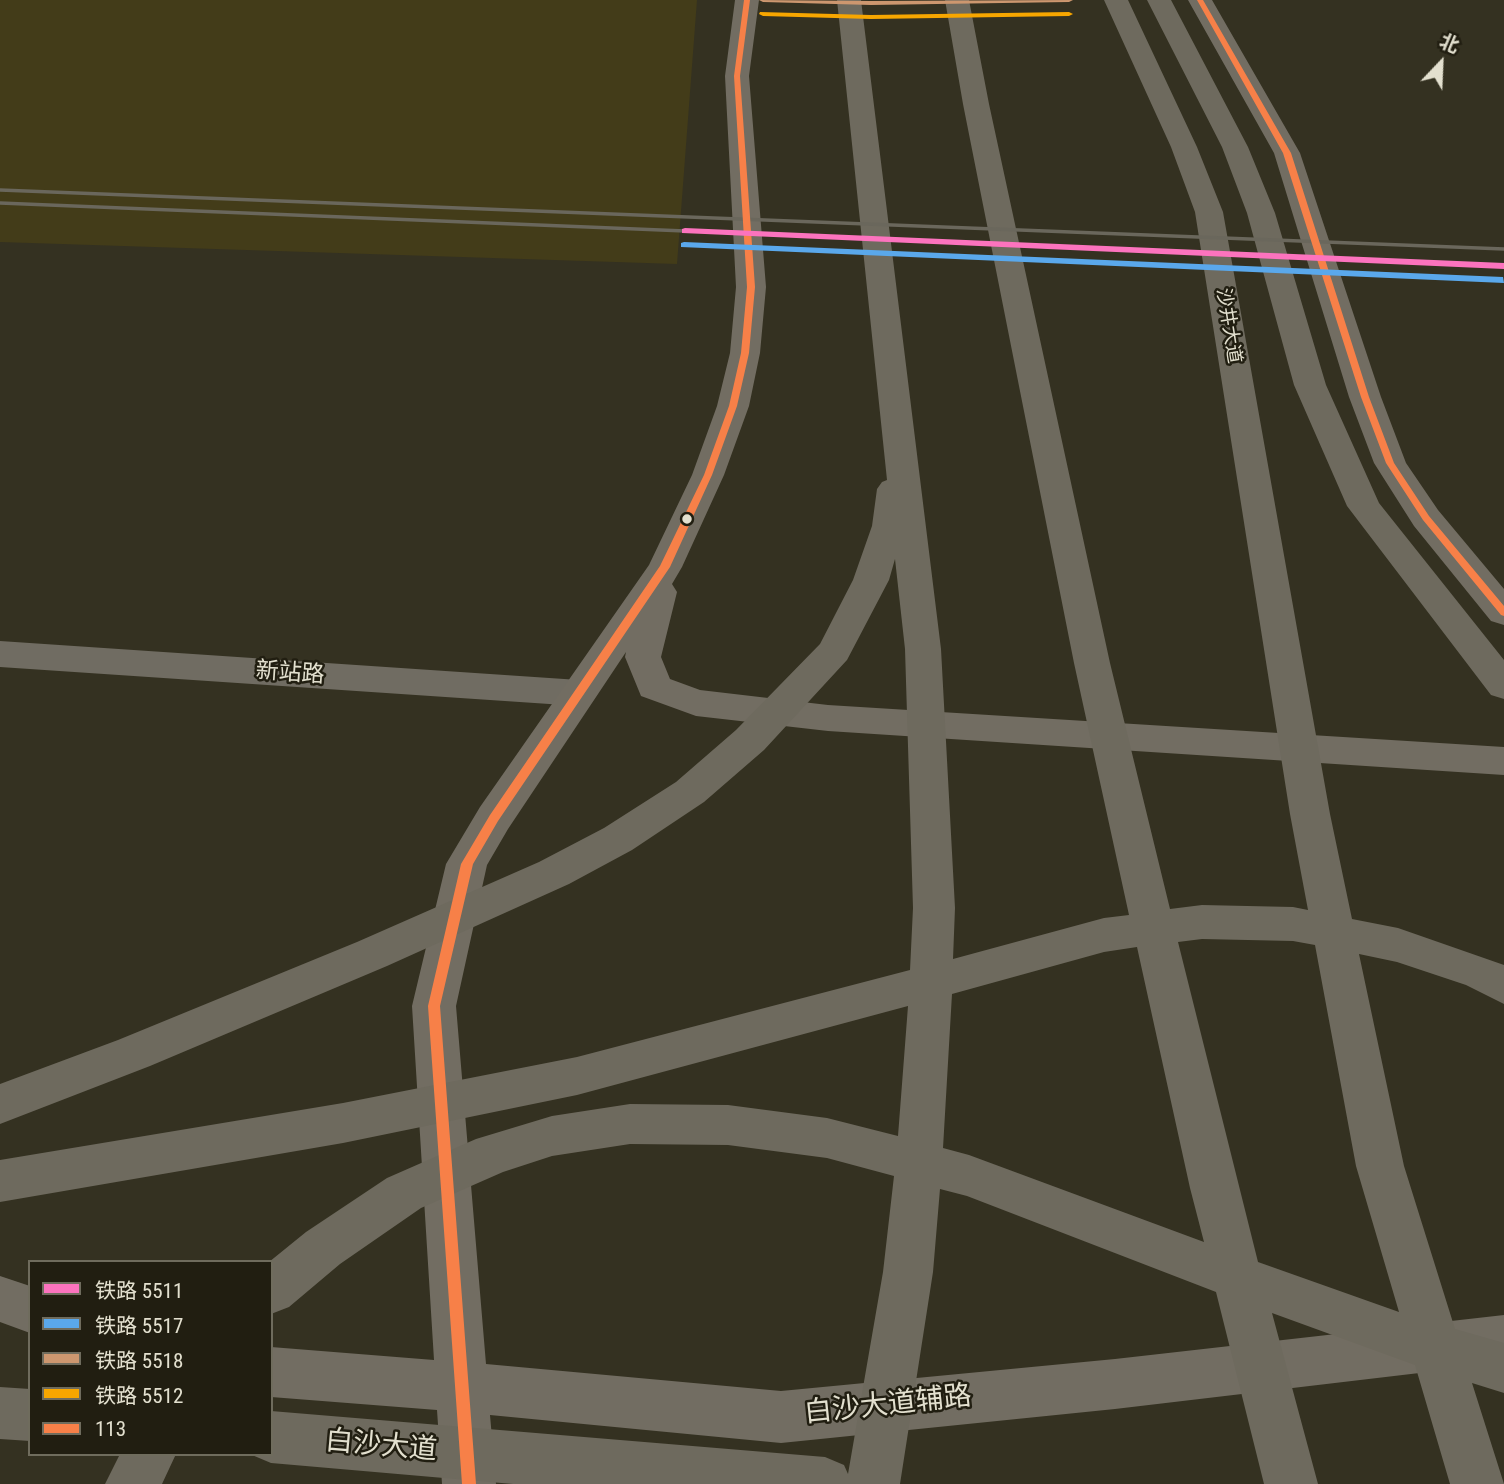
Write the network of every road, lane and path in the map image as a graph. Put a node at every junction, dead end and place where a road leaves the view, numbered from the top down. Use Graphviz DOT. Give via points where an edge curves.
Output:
graph roads {
  1 [pos="747,0"];
  2 [pos="849,0"];
  3 [pos="957,0"];
  4 [pos="1116,0"];
  5 [pos="1159,0"];
  6 [pos="1200,0"];
  7 [pos="901,449"];
  8 [pos="665,567"];
  9 [pos="1504,613"];
  10 [pos="0,654"];
  11 [pos="1504,687"];
  12 [pos="579,693"];
  13 [pos="1504,761"];
  14 [pos="1504,986"];
  15 [pos="0,1104"];
  16 [pos="0,1181"];
  17 [pos="273,1289"];
  18 [pos="0,1298"];
  19 [pos="28,1309"];
  20 [pos="1504,1339"];
  21 [pos="1504,1368"];
  22 [pos="273,1372"];
  23 [pos="462,1387"];
  24 [pos="0,1413"];
  25 [pos="28,1416"];
  26 [pos="273,1437"];
  27 [pos="149,1456"];
  28 [pos="132,1484"];
  29 [pos="469,1484"];
  30 [pos="825,1484"];
  31 [pos="873,1484"];
  32 [pos="1291,1484"];
  33 [pos="1476,1484"];
  1 -- 8 [label="main road" via="737,76 751,287 745,353 733,406 708,475"];
  2 -- 7 [label="highway"];
  3 -- 32 [label="highway" via="1092,663 1214,1188"];
  4 -- 33 [label="highway, 沙井大道" via="1209,212 1310,814 1380,1166"];
  5 -- 11 [label="highway" via="1236,147 1261,213 1310,386 1364,506"];
  6 -- 9 [label="main road" via="1287,153 1390,463 1426,518"];
  7 -- 15 [label="highway" via="888,526 871,580 834,651 750,740 690,792 608,845 554,873 372,954"];
  7 -- 31 [label="highway" via="923,649 934,908 927,1058 908,1272"];
  8 -- 12 [label="main road"];
  8 -- 13 [label="main road" via="643,657 654,687 696,703 828,718"];
  10 -- 12 [label="street, 新站路"];
  12 -- 23 [label="main road" via="467,864 434,1006"];
  14 -- 16 [label="highway" via="1481,973 1398,945 1293,924 1202,922 1104,935 576,1076 343,1123"];
  17 -- 21 [label="highway" via="323,1248 404,1193 494,1154 552,1136 629,1124 728,1125 827,1138 969,1176 1373,1328"];
  18 -- 19 [label="main road"];
  20 -- 23 [label="main road, 白沙大道辅路" via="781,1417"];
  22 -- 23 [label="main road, 白沙大道辅路"];
  23 -- 29 [label="main road"];
  24 -- 25 [label="highway"];
  26 -- 30 [label="highway, 白沙大道"];
  27 -- 28 [label="highway"];
}
